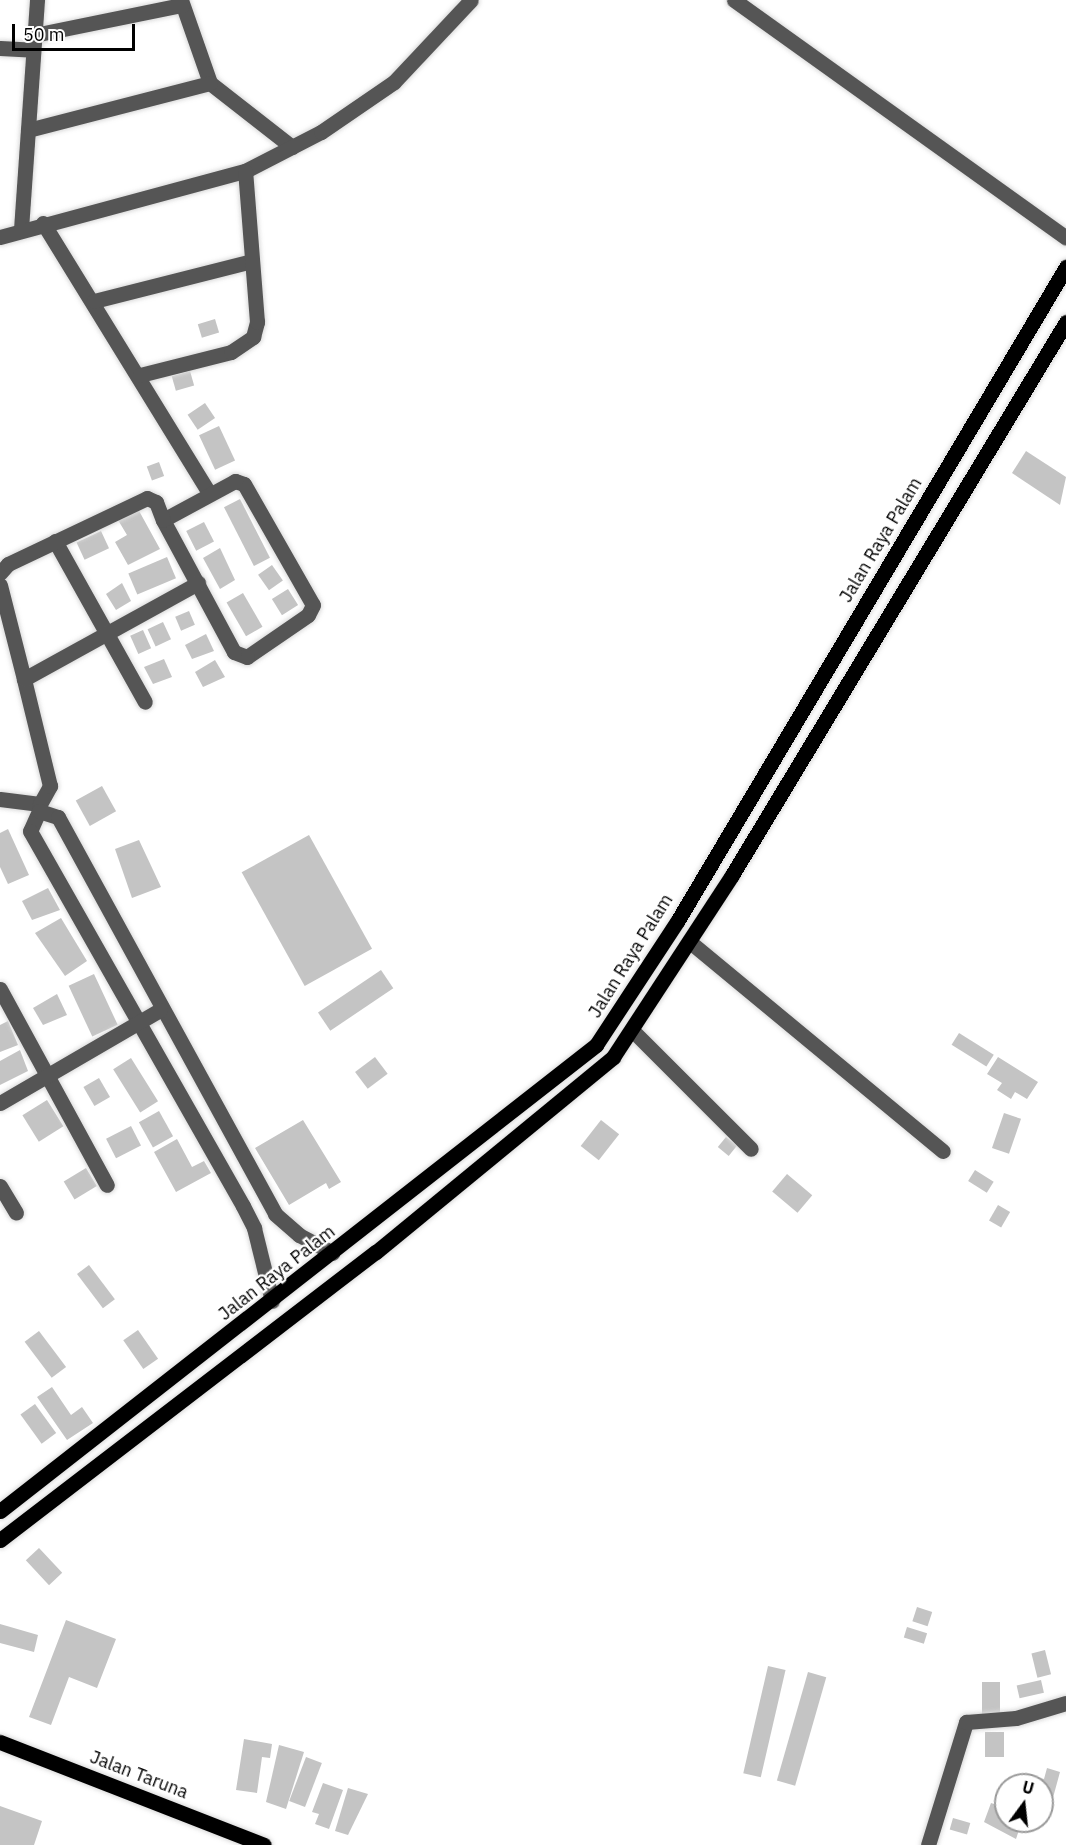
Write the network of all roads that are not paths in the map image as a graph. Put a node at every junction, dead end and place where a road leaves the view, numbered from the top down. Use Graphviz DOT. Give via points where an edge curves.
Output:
graph roads {
  1 [pos="37,0"];
  2 [pos="471,0"];
  3 [pos="734,0"];
  4 [pos="181,3"];
  5 [pos="33,43"];
  6 [pos="0,48"];
  7 [pos="210,83"];
  8 [pos="28,130"];
  9 [pos="292,147"];
  10 [pos="245,171"];
  11 [pos="43,223"];
  12 [pos="21,229"];
  13 [pos="0,237"];
  14 [pos="1066,238"];
  15 [pos="252,261"];
  16 [pos="1066,267"];
  17 [pos="93,301"];
  18 [pos="1066,322"];
  19 [pos="141,375"];
  20 [pos="210,494"];
  21 [pos="163,520"];
  22 [pos="55,541"];
  23 [pos="0,573"];
  24 [pos="198,583"];
  25 [pos="0,585"];
  26 [pos="107,632"];
  27 [pos="24,679"];
  28 [pos="145,702"];
  29 [pos="0,799"];
  30 [pos="40,808"];
  31 [pos="690,942"];
  32 [pos="654,959"];
  33 [pos="671,970"];
  34 [pos="0,989"];
  35 [pos="160,1010"];
  36 [pos="138,1019"];
  37 [pos="634,1032"];
  38 [pos="47,1075"];
  39 [pos="0,1103"];
  40 [pos="751,1149"];
  41 [pos="943,1151"];
  42 [pos="107,1185"];
  43 [pos="0,1186"];
  44 [pos="16,1213"];
  45 [pos="275,1214"];
  46 [pos="254,1228"];
  47 [pos="333,1253"];
  48 [pos="272,1301"];
  49 [pos="153,1396"];
  50 [pos="167,1414"];
  51 [pos="0,1511"];
  52 [pos="0,1540"];
  53 [pos="1066,1703"];
  54 [pos="0,1742"];
  55 [pos="264,1845"];
  56 [pos="927,1845"];
  1 -- 5 [label="street"];
  2 -- 9 [label="street" via="394,82"];
  3 -- 14 [label="street"];
  4 -- 5 [label="street"];
  4 -- 7 [label="street"];
  5 -- 6 [label="street"];
  5 -- 8 [label="street"];
  7 -- 8 [label="street"];
  7 -- 9 [label="street"];
  8 -- 12 [label="street"];
  9 -- 10 [label="street"];
  10 -- 11 [label="street"];
  10 -- 15 [label="street"];
  11 -- 12 [label="street"];
  11 -- 17 [label="street"];
  12 -- 13 [label="street"];
  15 -- 17 [label="street"];
  15 -- 19 [label="street" via="257,322 245,347"];
  16 -- 32 [label="main road, Jalan Raya Palam"];
  17 -- 19 [label="street"];
  18 -- 31 [label="main road"];
  19 -- 20 [label="street"];
  20 -- 21 [label="street"];
  20 -- 24 [label="street" via="235,481 244,484 314,605 308,615 240,657"];
  21 -- 22 [label="street" via="156,502 147,498"];
  21 -- 24 [label="street"];
  22 -- 23 [label="street"];
  22 -- 26 [label="street"];
  24 -- 26 [label="street"];
  25 -- 27 [label="street"];
  26 -- 27 [label="street"];
  26 -- 28 [label="street"];
  27 -- 30 [label="street" via="50,786"];
  29 -- 30 [label="street"];
  30 -- 35 [label="street" via="58,817"];
  30 -- 36 [label="street" via="30,831"];
  31 -- 33 [label="main road"];
  31 -- 41 [label="street"];
  32 -- 33 [label="main road"];
  32 -- 47 [label="main road, Jalan Raya Palam" via="616,1022 576,1064"];
  33 -- 37 [label="main road"];
  34 -- 38 [label="street"];
  35 -- 36 [label="street"];
  35 -- 45 [label="street"];
  36 -- 38 [label="street"];
  36 -- 46 [label="street"];
  37 -- 40 [label="street"];
  37 -- 50 [label="main road" via="564,1103"];
  38 -- 39 [label="street"];
  38 -- 42 [label="street"];
  43 -- 44 [label="street"];
  45 -- 46 [label="street"];
  45 -- 47 [label="street" via="299,1235"];
  46 -- 48 [label="street"];
  47 -- 48 [label="main road, Jalan Raya Palam"];
  48 -- 49 [label="main road, Jalan Raya Palam"];
  49 -- 50 [label="main road"];
  49 -- 51 [label="main road, Jalan Raya Palam"];
  50 -- 52 [label="main road"];
  53 -- 56 [label="street" via="1016,1718 966,1722"];
  54 -- 55 [label="main road, Jalan Taruna"];
}
